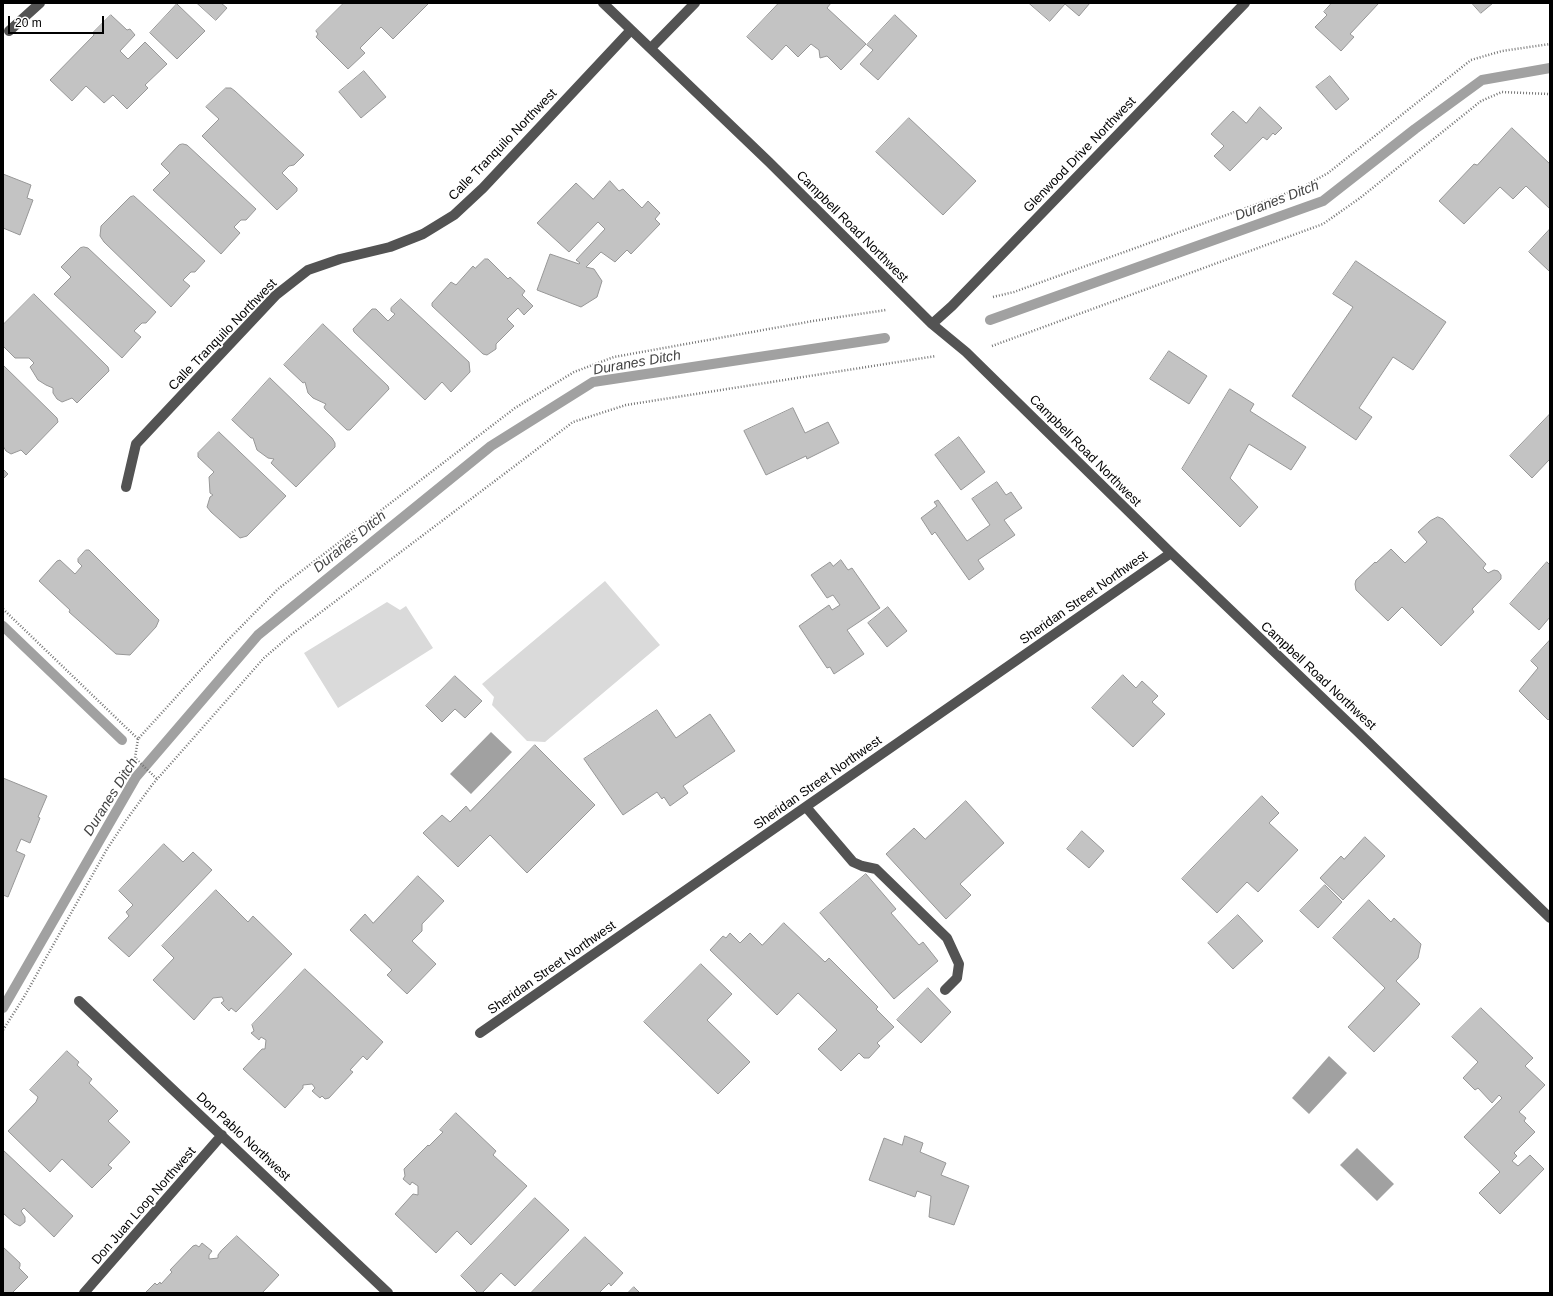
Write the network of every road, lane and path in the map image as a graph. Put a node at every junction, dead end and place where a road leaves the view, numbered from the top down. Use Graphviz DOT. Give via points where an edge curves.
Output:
graph roads {
  1 [pos="40,3"];
  2 [pos="603,3"];
  3 [pos="695,3"];
  4 [pos="1245,3"];
  5 [pos="631,30"];
  6 [pos="9,31"];
  7 [pos="1550,44"];
  8 [pos="651,48"];
  9 [pos="1550,94"];
  10 [pos="990,297"];
  11 [pos="914,306"];
  12 [pos="932,324"];
  13 [pos="966,352"];
  14 [pos="126,487"];
  15 [pos="1171,553"];
  16 [pos="3,610"];
  17 [pos="138,740"];
  18 [pos="158,779"];
  19 [pos="806,807"];
  20 [pos="1550,918"];
  21 [pos="945,990"];
  22 [pos="79,1001"];
  23 [pos="3,1030"];
  24 [pos="480,1033"];
  25 [pos="222,1135"];
  26 [pos="84,1293"];
  27 [pos="388,1293"];
  1 -- 6 [label="street"];
  2 -- 5 [label="street, Campbell Road Northwest"];
  3 -- 8 [label="street"];
  4 -- 12 [label="street, Glenwood Drive Northwest"];
  5 -- 8 [label="street, Campbell Road Northwest"];
  5 -- 14 [label="street, Calle Tranquilo Northwest" via="483,188 454,215 423,234 390,247 308,270 276,295 136,444"];
  7 -- 10 [label="path" via="1502,51 1471,60 1328,173 1301,188 1021,289"];
  8 -- 11 [label="street, Campbell Road Northwest"];
  9 -- 13 [label="path" via="1502,92 1481,101 1360,198 1322,224 999,344"];
  11 -- 12 [label="street, Campbell Road Northwest"];
  11 -- 17 [label="path" via="813,321 614,357 574,372 515,408 278,589 227,641"];
  12 -- 13 [label="street, Campbell Road Northwest"];
  13 -- 15 [label="street, Campbell Road Northwest"];
  13 -- 18 [label="path" via="626,405 573,422 292,634 264,658"];
  15 -- 19 [label="street, Sheridan Street Northwest"];
  15 -- 20 [label="street, Campbell Road Northwest"];
  16 -- 17 [label="path"];
  17 -- 18 [label="path" via="135,758"];
  18 -- 23 [label="path" via="107,849"];
  19 -- 21 [label="street" via="853,862 876,869 947,938 959,964 957,978"];
  19 -- 24 [label="street, Sheridan Street Northwest"];
  22 -- 25 [label="street, Don Pablo Northwest"];
  25 -- 26 [label="street, Don Juan Loop Northwest"];
  25 -- 27 [label="street, Don Pablo Northwest"];
}
